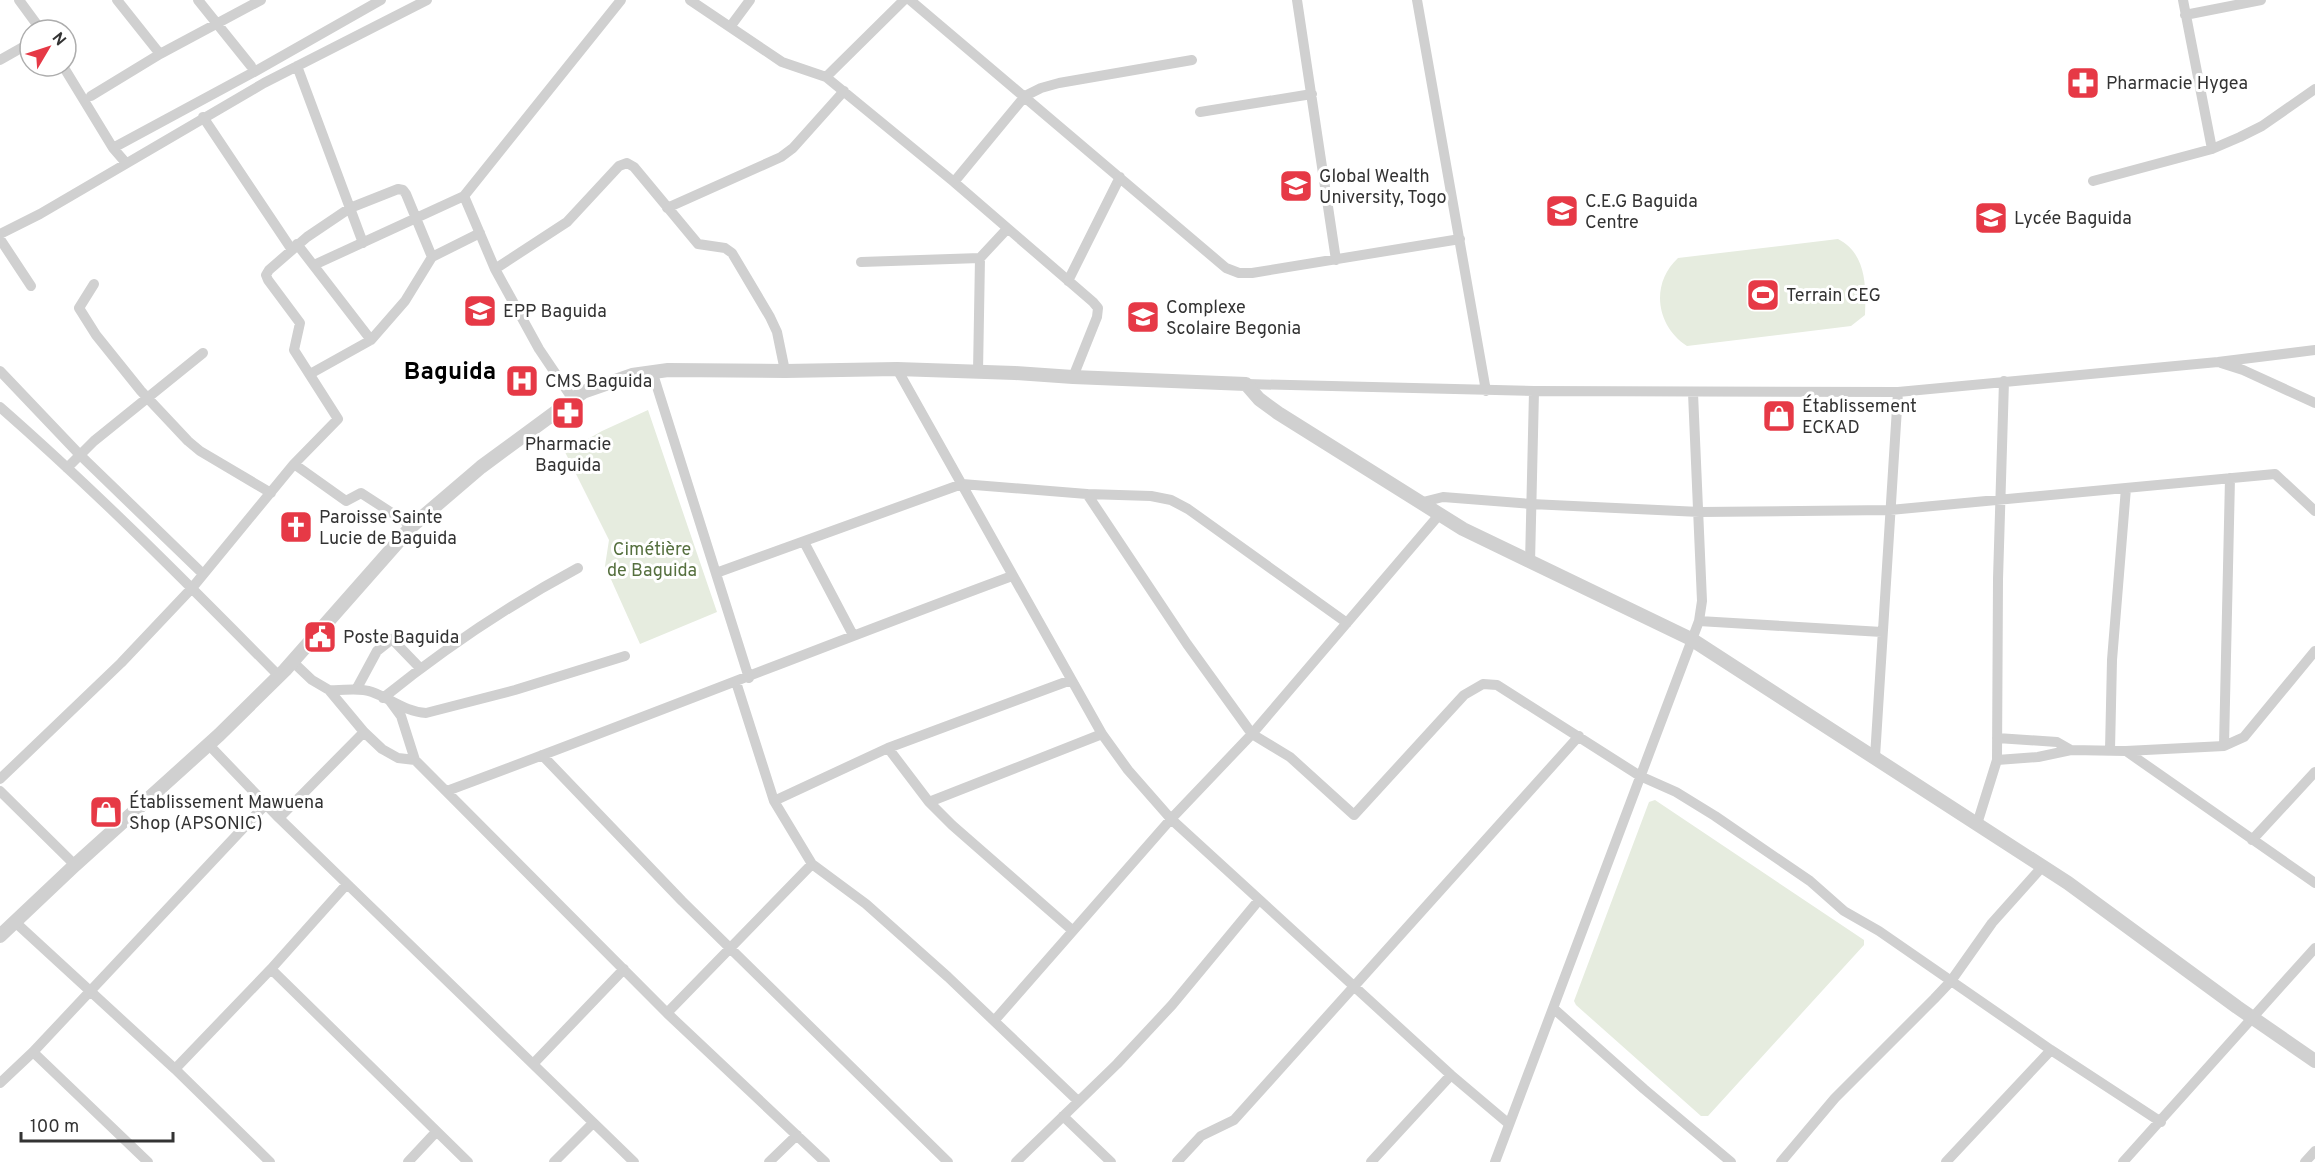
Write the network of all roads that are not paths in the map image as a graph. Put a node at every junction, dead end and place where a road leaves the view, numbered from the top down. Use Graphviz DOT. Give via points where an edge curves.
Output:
graph roads {
  1 [pos="19,0"];
  2 [pos="117,0"];
  3 [pos="198,0"];
  4 [pos="261,0"];
  5 [pos="381,0"];
  6 [pos="427,0"];
  7 [pos="690,0"];
  8 [pos="750,0"];
  9 [pos="904,0"];
  10 [pos="910,0"];
  11 [pos="1297,0"];
  12 [pos="1417,0"];
  13 [pos="2183,0"];
  14 [pos="2262,0"];
  15 [pos="616,2"];
  16 [pos="2185,15"];
  17 [pos="32,18"];
  18 [pos="217,23"];
  19 [pos="730,27"];
  20 [pos="18,50"];
  21 [pos="160,54"];
  22 [pos="0,60"];
  23 [pos="1192,60"];
  24 [pos="251,66"];
  25 [pos="297,66"];
  26 [pos="826,77"];
  27 [pos="70,78"];
  28 [pos="2315,89"];
  29 [pos="844,91"];
  30 [pos="1312,94"];
  31 [pos="91,96"];
  32 [pos="1025,96"];
  33 [pos="1200,112"];
  34 [pos="202,117"];
  35 [pos="113,148"];
  36 [pos="2212,149"];
  37 [pos="126,163"];
  38 [pos="1120,177"];
  39 [pos="2093,181"];
  40 [pos="954,182"];
  41 [pos="464,196"];
  42 [pos="350,208"];
  43 [pos="667,208"];
  44 [pos="417,219"];
  45 [pos="1007,229"];
  46 [pos="480,233"];
  47 [pos="0,234"];
  48 [pos="0,239"];
  49 [pos="1460,239"];
  50 [pos="363,243"];
  51 [pos="295,247"];
  52 [pos="432,257"];
  53 [pos="980,258"];
  54 [pos="1336,260"];
  55 [pos="861,262"];
  56 [pos="314,265"];
  57 [pos="495,270"];
  58 [pos="1068,281"];
  59 [pos="94,284"];
  60 [pos="31,286"];
  61 [pos="371,340"];
  62 [pos="2315,350"];
  63 [pos="203,353"];
  64 [pos="2218,362"];
  65 [pos="897,369"];
  66 [pos="0,371"];
  67 [pos="652,371"];
  68 [pos="785,371"];
  69 [pos="978,372"];
  70 [pos="310,374"];
  71 [pos="1073,377"];
  72 [pos="2004,381"];
  73 [pos="1246,384"];
  74 [pos="1486,391"];
  75 [pos="1534,392"];
  76 [pos="1898,392"];
  77 [pos="1694,393"];
  78 [pos="572,398"];
  79 [pos="148,399"];
  80 [pos="2315,403"];
  81 [pos="0,407"];
  82 [pos="80,454"];
  83 [pos="294,464"];
  84 [pos="67,468"];
  85 [pos="2230,478"];
  86 [pos="962,484"];
  87 [pos="2126,488"];
  88 [pos="271,493"];
  89 [pos="1087,494"];
  90 [pos="2000,498"];
  91 [pos="1419,503"];
  92 [pos="1531,504"];
  93 [pos="1890,510"];
  94 [pos="2315,511"];
  95 [pos="1700,512"];
  96 [pos="1439,515"];
  97 [pos="412,526"];
  98 [pos="804,542"];
  99 [pos="1530,562"];
  100 [pos="578,568"];
  101 [pos="716,573"];
  102 [pos="204,574"];
  103 [pos="1012,576"];
  104 [pos="192,588"];
  105 [pos="1699,621"];
  106 [pos="1347,623"];
  107 [pos="1882,632"];
  108 [pos="853,635"];
  109 [pos="1691,639"];
  110 [pos="2315,651"];
  111 [pos="625,656"];
  112 [pos="292,661"];
  113 [pos="420,668"];
  114 [pos="279,676"];
  115 [pos="749,678"];
  116 [pos="1071,680"];
  117 [pos="736,682"];
  118 [pos="357,688"];
  119 [pos="329,690"];
  120 [pos="386,699"];
  121 [pos="364,732"];
  122 [pos="1102,734"];
  123 [pos="1252,734"];
  124 [pos="1579,736"];
  125 [pos="1997,738"];
  126 [pos="208,744"];
  127 [pos="2224,746"];
  128 [pos="888,748"];
  129 [pos="2071,750"];
  130 [pos="2110,750"];
  131 [pos="2126,751"];
  132 [pos="542,755"];
  133 [pos="1875,758"];
  134 [pos="1997,759"];
  135 [pos="415,760"];
  136 [pos="2315,772"];
  137 [pos="1640,776"];
  138 [pos="0,779"];
  139 [pos="0,791"];
  140 [pos="447,791"];
  141 [pos="774,801"];
  142 [pos="929,802"];
  143 [pos="266,804"];
  144 [pos="279,818"];
  145 [pos="1171,819"];
  146 [pos="1977,824"];
  147 [pos="2252,840"];
  148 [pos="812,864"];
  149 [pos="75,865"];
  150 [pos="2043,866"];
  151 [pos="2315,883"];
  152 [pos="347,884"];
  153 [pos="1259,900"];
  154 [pos="15,922"];
  155 [pos="1072,930"];
  156 [pos="0,936"];
  157 [pos="731,948"];
  158 [pos="2315,948"];
  159 [pos="271,969"];
  160 [pos="624,969"];
  161 [pos="1951,981"];
  162 [pos="1354,986"];
  163 [pos="90,990"];
  164 [pos="1553,1008"];
  165 [pos="667,1013"];
  166 [pos="2253,1018"];
  167 [pos="993,1021"];
  168 [pos="2051,1050"];
  169 [pos="33,1052"];
  170 [pos="2315,1061"];
  171 [pos="533,1064"];
  172 [pos="175,1070"];
  173 [pos="1451,1075"];
  174 [pos="0,1083"];
  175 [pos="1078,1101"];
  176 [pos="1063,1116"];
  177 [pos="2161,1122"];
  178 [pos="593,1123"];
  179 [pos="1509,1124"];
  180 [pos="436,1132"];
  181 [pos="797,1135"];
  182 [pos="2315,1151"];
  183 [pos="260,1152"];
  184 [pos="148,1162"];
  185 [pos="251,1162"];
  186 [pos="270,1162"];
  187 [pos="408,1162"];
  188 [pos="468,1162"];
  189 [pos="554,1162"];
  190 [pos="634,1162"];
  191 [pos="769,1162"];
  192 [pos="825,1162"];
  193 [pos="948,1162"];
  194 [pos="1016,1162"];
  195 [pos="1111,1162"];
  196 [pos="1177,1162"];
  197 [pos="1371,1162"];
  198 [pos="1495,1162"];
  199 [pos="1731,1162"];
  200 [pos="1780,1162"];
  201 [pos="1946,1162"];
  202 [pos="2123,1162"];
  203 [pos="2305,1162"];
  1 -- 17 [label="street"];
  2 -- 21 [label="street"];
  3 -- 18 [label="street"];
  4 -- 18 [label="street"];
  5 -- 35 [label="street"];
  6 -- 25 [label="street"];
  7 -- 19 [label="street"];
  8 -- 19 [label="street"];
  9 -- 26 [label="street"];
  10 -- 32 [label="street"];
  11 -- 30 [label="street"];
  12 -- 49 [label="street"];
  13 -- 16 [label="street"];
  14 -- 16 [label="street"];
  15 -- 41 [label="street"];
  16 -- 36 [label="street"];
  18 -- 21 [label="street"];
  18 -- 24 [label="street"];
  19 -- 26 [label="street" via="782,62"];
  20 -- 22 [label="street"];
  21 -- 31 [label="street"];
  23 -- 32 [label="street" via="1059,83"];
  25 -- 34 [label="street"];
  25 -- 42 [label="street"];
  26 -- 29 [label="street"];
  27 -- 35 [label="street"];
  28 -- 36 [label="street" via="2262,126"];
  29 -- 40 [label="street"];
  29 -- 43 [label="street" via="781,158"];
  30 -- 33 [label="street"];
  30 -- 54 [label="street"];
  32 -- 38 [label="street"];
  32 -- 40 [label="street"];
  34 -- 37 [label="street"];
  34 -- 51 [label="street"];
  35 -- 37 [label="street"];
  36 -- 39 [label="street"];
  37 -- 47 [label="street"];
  38 -- 54 [label="street" via="1226,268 1239,273"];
  38 -- 58 [label="street"];
  40 -- 45 [label="street"];
  41 -- 44 [label="street"];
  41 -- 46 [label="street"];
  42 -- 44 [label="street" via="398,189 406,194"];
  42 -- 50 [label="street"];
  42 -- 51 [label="street"];
  43 -- 57 [label="street" via="627,163 619,166 567,222"];
  43 -- 68 [label="street" via="698,244 725,248 732,254 777,332"];
  44 -- 50 [label="street"];
  44 -- 52 [label="street"];
  45 -- 53 [label="street"];
  45 -- 58 [label="street"];
  46 -- 52 [label="street"];
  46 -- 57 [label="street"];
  48 -- 60 [label="street"];
  49 -- 54 [label="street"];
  49 -- 74 [label="street"];
  50 -- 56 [label="street"];
  51 -- 56 [label="street"];
  51 -- 70 [label="street" via="266,275 298,318 300,330 294,350"];
  52 -- 61 [label="street" via="405,301"];
  53 -- 55 [label="street"];
  53 -- 69 [label="street"];
  56 -- 61 [label="street"];
  57 -- 78 [label="street" via="539,349"];
  58 -- 71 [label="street" via="1098,308"];
  59 -- 79 [label="street" via="79,308"];
  61 -- 70 [label="street"];
  62 -- 64 [label="street"];
  63 -- 79 [label="street"];
  64 -- 72 [label="street"];
  64 -- 80 [label="street"];
  65 -- 68 [label="street"];
  65 -- 69 [label="street"];
  65 -- 86 [label="street"];
  66 -- 82 [label="street"];
  67 -- 68 [label="street"];
  67 -- 78 [label="street" via="595,387"];
  67 -- 101 [label="street"];
  69 -- 71 [label="street"];
  70 -- 83 [label="street" via="338,419"];
  71 -- 73 [label="street"];
  72 -- 76 [label="street"];
  72 -- 90 [label="street"];
  73 -- 74 [label="street"];
  73 -- 91 [label="street" via="1278,413"];
  74 -- 75 [label="street"];
  75 -- 77 [label="street"];
  75 -- 92 [label="street"];
  76 -- 77 [label="street"];
  76 -- 93 [label="street"];
  77 -- 95 [label="street"];
  78 -- 97 [label="street"];
  79 -- 82 [label="street"];
  79 -- 88 [label="street" via="200,451"];
  81 -- 84 [label="street"];
  82 -- 84 [label="street"];
  82 -- 102 [label="street"];
  83 -- 88 [label="street"];
  83 -- 97 [label="street" via="346,501 361,493"];
  84 -- 104 [label="street"];
  85 -- 87 [label="street"];
  85 -- 94 [label="street" via="2275,474"];
  85 -- 127 [label="street"];
  86 -- 89 [label="street"];
  86 -- 98 [label="street"];
  86 -- 103 [label="street"];
  87 -- 90 [label="street"];
  87 -- 130 [label="street" via="2112,660"];
  88 -- 102 [label="street"];
  89 -- 106 [label="street" via="1171,500"];
  89 -- 123 [label="street"];
  90 -- 93 [label="street"];
  90 -- 125 [label="street"];
  91 -- 92 [label="street" via="1443,497"];
  91 -- 96 [label="street"];
  92 -- 95 [label="street"];
  92 -- 99 [label="street"];
  93 -- 95 [label="street"];
  93 -- 107 [label="street"];
  95 -- 105 [label="street"];
  96 -- 99 [label="street"];
  96 -- 106 [label="street"];
  97 -- 112 [label="street"];
  98 -- 101 [label="street"];
  98 -- 108 [label="street"];
  99 -- 109 [label="street"];
  100 -- 113 [label="street" via="525,597"];
  101 -- 115 [label="street"];
  102 -- 104 [label="street"];
  103 -- 108 [label="street"];
  103 -- 116 [label="street"];
  104 -- 114 [label="street"];
  104 -- 138 [label="street" via="121,663"];
  105 -- 107 [label="street"];
  105 -- 109 [label="street"];
  106 -- 123 [label="street"];
  107 -- 133 [label="street"];
  108 -- 115 [label="street"];
  109 -- 133 [label="street"];
  109 -- 137 [label="street"];
  110 -- 127 [label="street" via="2244,737"];
  111 -- 120 [label="street" via="426,713 414,712"];
  112 -- 114 [label="street"];
  112 -- 119 [label="street"];
  113 -- 118 [label="street" via="392,639 377,651"];
  113 -- 120 [label="street"];
  114 -- 126 [label="street"];
  115 -- 117 [label="street"];
  116 -- 122 [label="street"];
  116 -- 128 [label="street"];
  117 -- 132 [label="street"];
  117 -- 141 [label="street"];
  118 -- 119 [label="street"];
  118 -- 120 [label="street"];
  119 -- 121 [label="street"];
  120 -- 135 [label="street" via="401,716"];
  121 -- 135 [label="street" via="398,758"];
  121 -- 144 [label="street"];
  122 -- 142 [label="street"];
  122 -- 145 [label="street"];
  123 -- 124 [label="street" via="1297,763 1354,815 1464,695 1483,684 1507,690"];
  123 -- 145 [label="street"];
  124 -- 137 [label="street"];
  124 -- 162 [label="street"];
  125 -- 129 [label="street" via="2057,742"];
  125 -- 134 [label="street"];
  126 -- 143 [label="street"];
  126 -- 149 [label="street"];
  127 -- 131 [label="street"];
  128 -- 141 [label="street"];
  128 -- 142 [label="street"];
  129 -- 130 [label="street"];
  129 -- 134 [label="street"];
  130 -- 131 [label="street"];
  131 -- 147 [label="street"];
  132 -- 140 [label="street"];
  132 -- 157 [label="street"];
  133 -- 146 [label="street"];
  134 -- 146 [label="street"];
  135 -- 140 [label="street"];
  136 -- 147 [label="street"];
  137 -- 161 [label="street" via="1715,816 1810,881 1844,911"];
  137 -- 164 [label="street"];
  139 -- 149 [label="street"];
  140 -- 160 [label="street"];
  141 -- 148 [label="street"];
  142 -- 155 [label="street"];
  143 -- 144 [label="street"];
  143 -- 163 [label="street"];
  144 -- 152 [label="street"];
  145 -- 153 [label="street"];
  145 -- 155 [label="street"];
  146 -- 150 [label="street"];
  147 -- 151 [label="street"];
  148 -- 157 [label="street"];
  148 -- 167 [label="street" via="866,904"];
  149 -- 154 [label="street"];
  150 -- 161 [label="street" via="1992,923"];
  150 -- 166 [label="street"];
  152 -- 159 [label="street"];
  152 -- 171 [label="street"];
  153 -- 162 [label="street"];
  153 -- 175 [label="street" via="1172,1005"];
  154 -- 156 [label="street"];
  154 -- 163 [label="street"];
  155 -- 167 [label="street"];
  157 -- 165 [label="street"];
  157 -- 193 [label="street"];
  158 -- 166 [label="street"];
  159 -- 172 [label="street"];
  159 -- 180 [label="street"];
  160 -- 165 [label="street"];
  160 -- 171 [label="street"];
  161 -- 168 [label="street"];
  161 -- 200 [label="street" via="1835,1098"];
  162 -- 173 [label="street"];
  162 -- 196 [label="street" via="1234,1120 1201,1136"];
  163 -- 169 [label="street"];
  163 -- 172 [label="street"];
  164 -- 179 [label="street"];
  164 -- 199 [label="street"];
  165 -- 181 [label="street"];
  166 -- 170 [label="street"];
  166 -- 177 [label="street"];
  167 -- 175 [label="street"];
  168 -- 177 [label="street"];
  168 -- 201 [label="street"];
  169 -- 174 [label="street"];
  169 -- 184 [label="street"];
  171 -- 178 [label="street"];
  172 -- 183 [label="street"];
  173 -- 179 [label="street"];
  173 -- 197 [label="street"];
  175 -- 176 [label="street"];
  176 -- 194 [label="street"];
  176 -- 195 [label="street"];
  177 -- 202 [label="street"];
  178 -- 189 [label="street"];
  178 -- 190 [label="street"];
  179 -- 198 [label="street"];
  180 -- 187 [label="street"];
  180 -- 188 [label="street"];
  181 -- 191 [label="street"];
  181 -- 192 [label="street"];
  182 -- 203 [label="street"];
  183 -- 185 [label="street"];
  183 -- 186 [label="street"];
}
